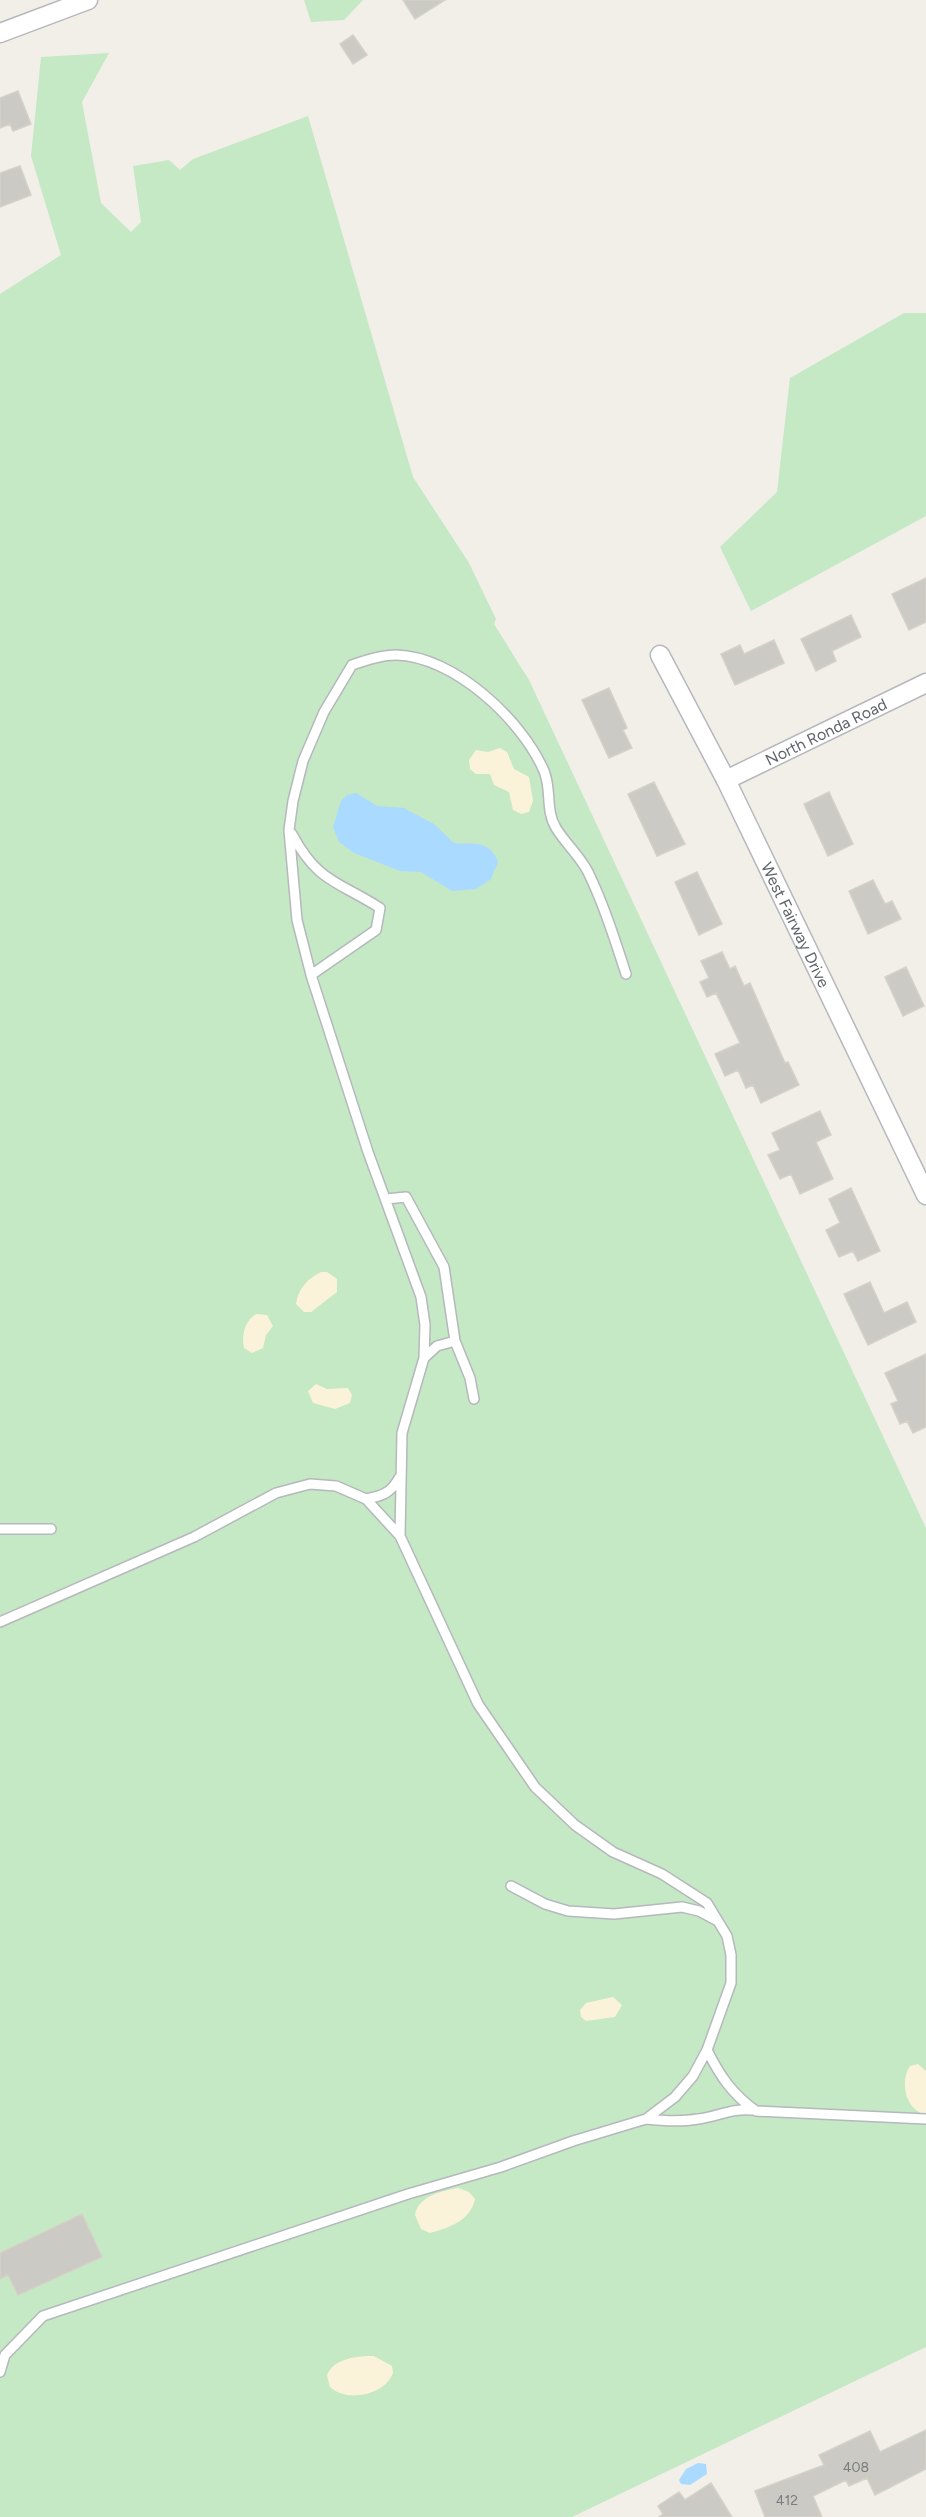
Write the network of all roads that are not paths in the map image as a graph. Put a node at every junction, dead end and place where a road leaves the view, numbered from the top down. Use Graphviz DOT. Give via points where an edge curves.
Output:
graph roads {
  1 [pos="88,0"];
  2 [pos="0,33"];
  3 [pos="660,655"];
  4 [pos="926,683"];
  5 [pos="726,780"];
  6 [pos="289,830"];
  7 [pos="626,974"];
  8 [pos="311,975"];
  9 [pos="926,1195"];
  10 [pos="386,1199"];
  11 [pos="455,1341"];
  12 [pos="424,1358"];
  13 [pos="474,1399"];
  14 [pos="400,1475"];
  15 [pos="366,1499"];
  16 [pos="0,1529"];
  17 [pos="51,1529"];
  18 [pos="400,1536"];
  19 [pos="0,1622"];
  20 [pos="511,1886"];
  21 [pos="718,1922"];
  22 [pos="707,2050"];
  23 [pos="756,2111"];
  24 [pos="646,2119"];
  25 [pos="926,2119"];
  26 [pos="0,2372"];
  1 -- 2 [label="street"];
  3 -- 5 [label="street, West Fairway Drive"];
  4 -- 5 [label="street, North Ronda Road"];
  5 -- 9 [label="street, West Fairway Drive"];
  6 -- 7 [label="lane" via="303,761 324,712 352,665 396,655 442,668 471,683 532,750 549,788 550,815 587,870"];
  6 -- 8 [label="lane" via="297,920"];
  6 -- 8 [label="lane" via="305,859 324,877 381,908 376,930"];
  8 -- 10 [label="lane"];
  10 -- 11 [label="lane" via="406,1197 444,1267"];
  10 -- 12 [label="lane" via="421,1297"];
  11 -- 12 [label="lane" via="437,1346"];
  11 -- 13 [label="lane"];
  12 -- 14 [label="lane" via="402,1433"];
  14 -- 15 [label="lane" via="384,1495"];
  14 -- 18 [label="lane"];
  15 -- 18 [label="lane"];
  15 -- 19 [label="lane" via="336,1485 310,1484 276,1493 194,1537"];
  16 -- 17 [label="lane"];
  18 -- 21 [label="lane" via="478,1704 535,1787 575,1825 614,1852 696,1893"];
  20 -- 21 [label="lane" via="568,1911 614,1914 682,1906"];
  21 -- 22 [label="lane" via="727,1936 731,1983"];
  22 -- 23 [label="lane" via="722,2079"];
  22 -- 24 [label="lane" via="693,2076 675,2097"];
  23 -- 24 [label="lane" via="736,2108 699,2119"];
  23 -- 25 [label="lane"];
  24 -- 26 [label="lane" via="43,2316 4,2355"];
}
